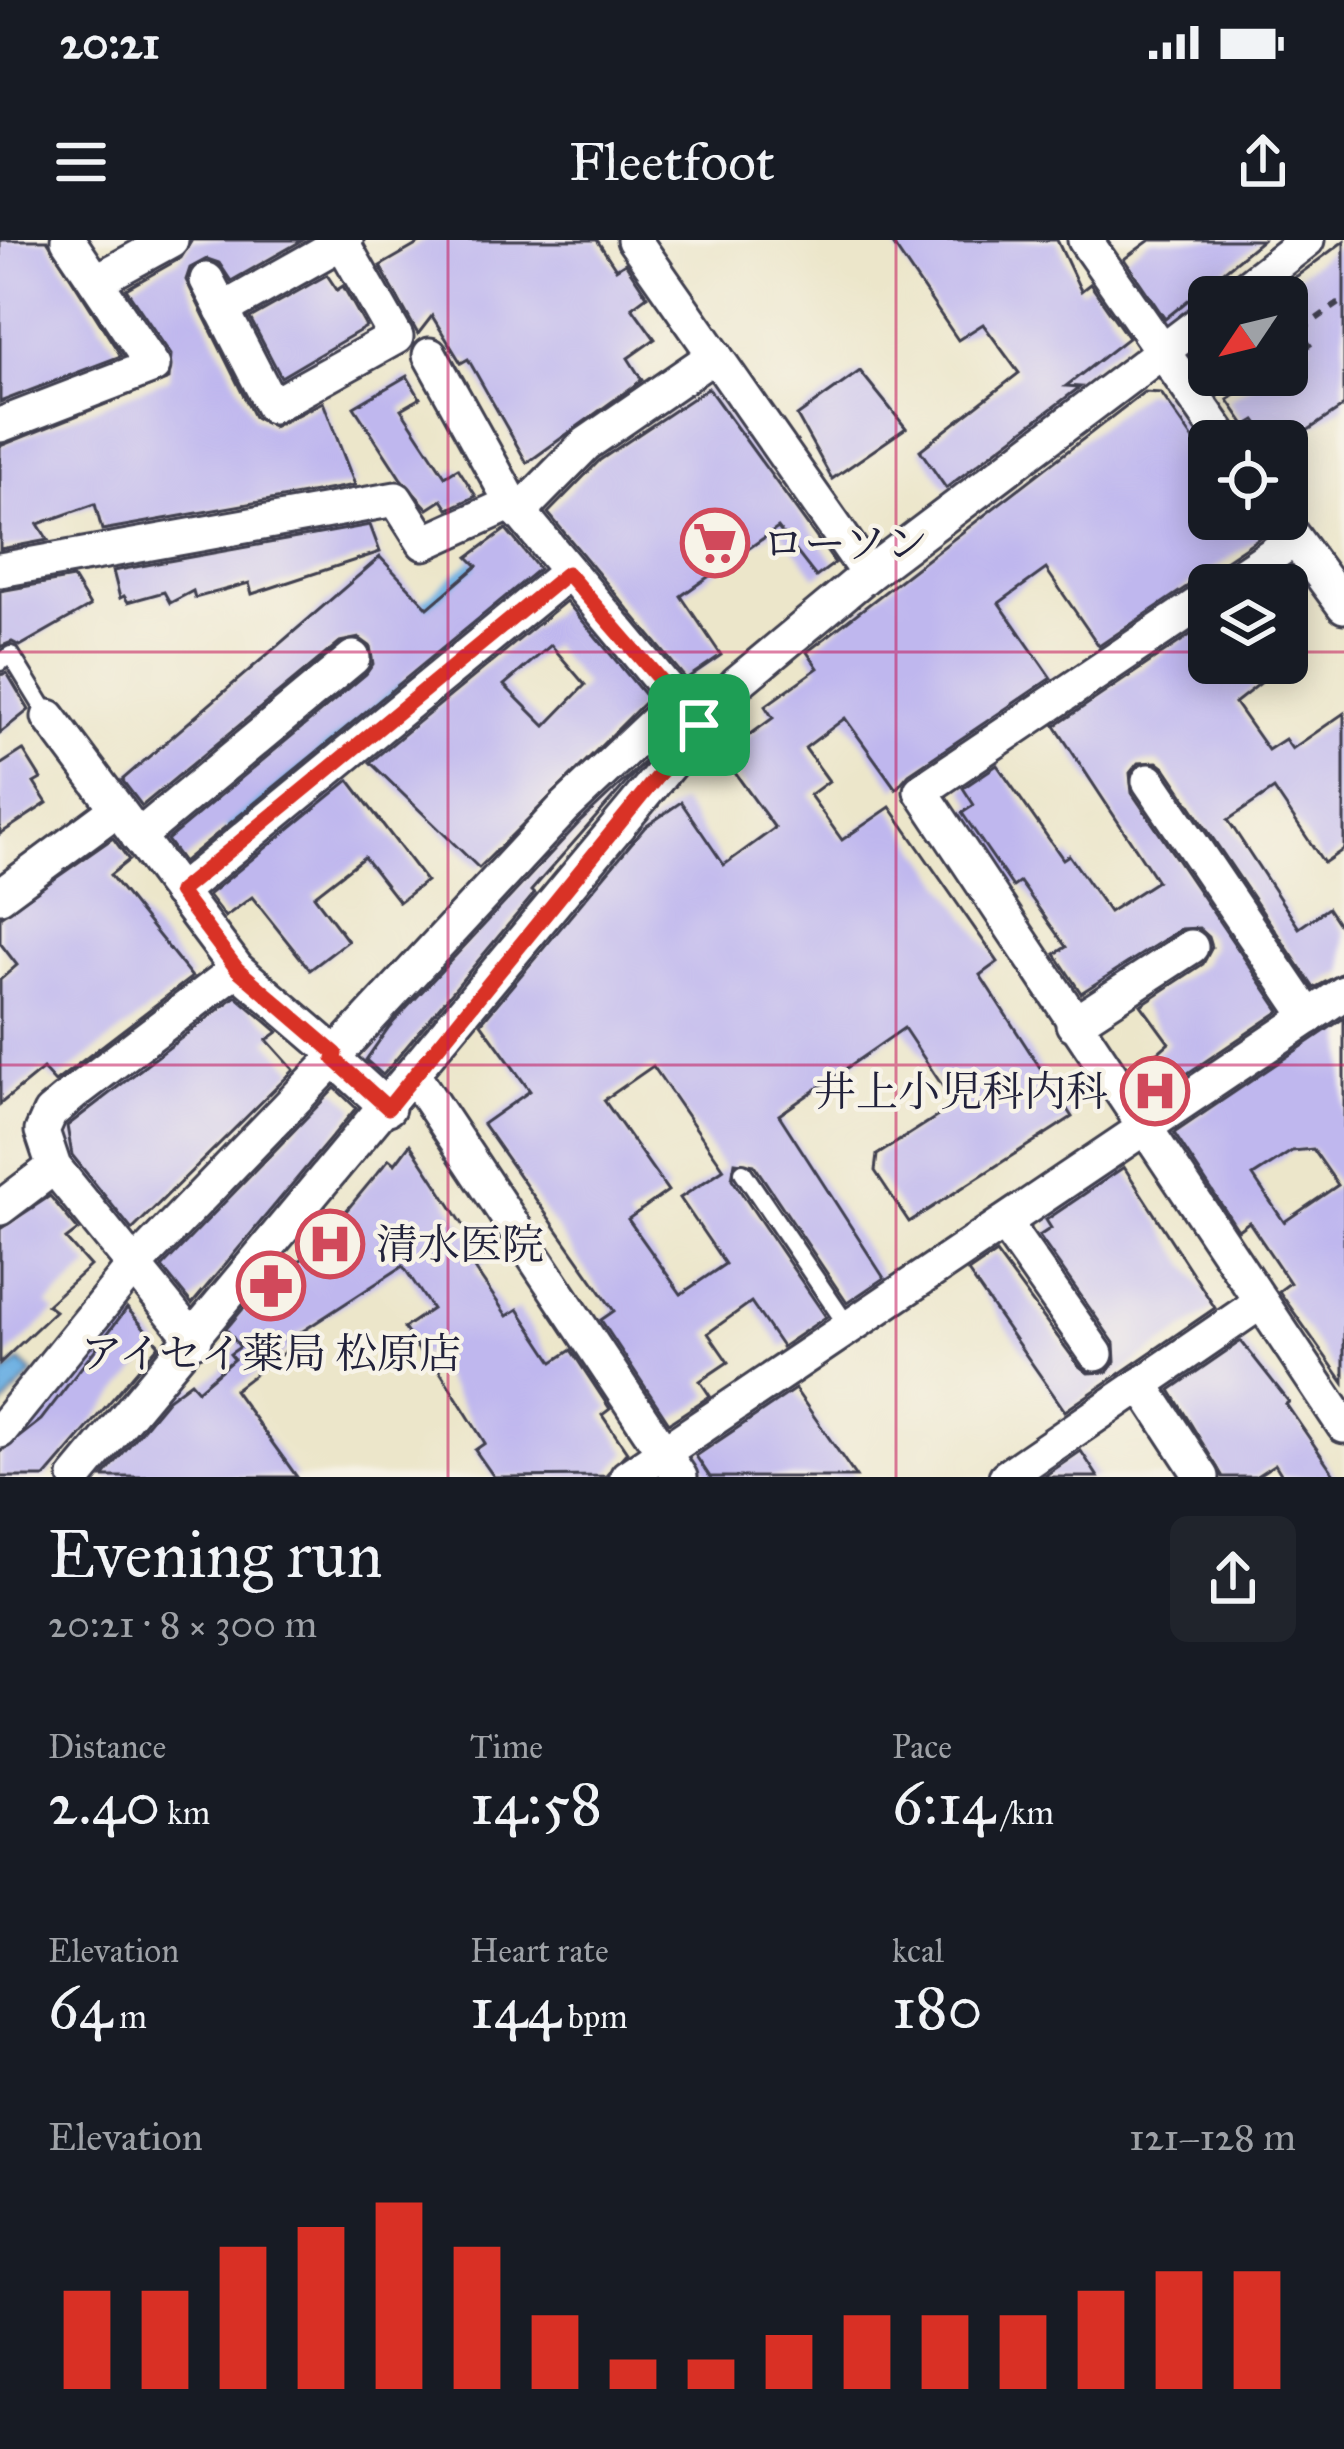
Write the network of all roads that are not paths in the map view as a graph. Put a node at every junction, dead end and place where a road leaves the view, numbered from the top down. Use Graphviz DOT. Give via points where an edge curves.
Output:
graph roads {
  1 [pos="68,240"];
  2 [pos="171,240"];
  3 [pos="634,240"];
  4 [pos="1085,240"];
  5 [pos="1307,240"];
  6 [pos="344,241"];
  7 [pos="1261,276"];
  8 [pos="96,281"];
  9 [pos="1188,332"];
  10 [pos="1163,352"];
  11 [pos="430,355"];
  12 [pos="715,355"];
  13 [pos="1210,420"];
  14 [pos="0,425"];
  15 [pos="516,508"];
  16 [pos="1275,540"];
  17 [pos="1295,540"];
  18 [pos="1250,564"];
  19 [pos="0,570"];
  20 [pos="567,573"];
  21 [pos="868,574"];
  22 [pos="1344,606"];
  23 [pos="1188,611"];
  24 [pos="353,658"];
  25 [pos="0,662"];
  26 [pos="687,714"];
  27 [pos="49,717"];
  28 [pos="1149,781"];
  29 [pos="117,809"];
  30 [pos="138,837"];
  31 [pos="179,892"];
  32 [pos="0,896"];
  33 [pos="1191,947"];
  34 [pos="237,969"];
  35 [pos="1344,992"];
  36 [pos="1309,1016"];
  37 [pos="1073,1024"];
  38 [pos="335,1057"];
  39 [pos="414,1076"];
  40 [pos="388,1108"];
  41 [pos="1143,1130"];
  42 [pos="54,1168"];
  43 [pos="743,1172"];
  44 [pos="0,1208"];
  45 [pos="1004,1222"];
  46 [pos="132,1268"];
  47 [pos="1261,1302"];
  48 [pos="848,1328"];
  49 [pos="194,1340"];
  50 [pos="1096,1354"];
  51 [pos="1142,1384"];
  52 [pos="1344,1426"];
  53 [pos="0,1431"];
  54 [pos="671,1465"];
  55 [pos="1011,1476"];
  56 [pos="76,1477"];
  57 [pos="627,1477"];
  58 [pos="1202,1477"];
  1 -- 8 [label="street"];
  2 -- 8 [label="street"];
  3 -- 12 [label="street"];
  4 -- 10 [label="street"];
  5 -- 7 [label="street"];
  6 -- 6 [label="street" via="215,295 272,406 396,337"];
  8 -- 14 [label="street" via="153,366"];
  9 -- 10 [label="street"];
  10 -- 13 [label="street"];
  10 -- 21 [label="street"];
  11 -- 15 [label="street"];
  12 -- 15 [label="street" via="586,444"];
  12 -- 21 [label="street"];
  15 -- 19 [label="street" via="424,543 396,499"];
  15 -- 20 [label="street"];
  16 -- 18 [label="street"];
  17 -- 22 [label="street"];
  20 -- 26 [label="street"];
  20 -- 31 [label="street"];
  21 -- 26 [label="street" via="737,683"];
  23 -- 37 [label="street" via="921,791"];
  24 -- 30 [label="street"];
  25 -- 27 [label="lane" via="11,655"];
  26 -- 38 [label="street" via="565,808"];
  26 -- 39 [label="street"];
  27 -- 29 [label="street"];
  28 -- 36 [label="street"];
  29 -- 30 [label="street"];
  29 -- 32 [label="street"];
  30 -- 31 [label="street"];
  31 -- 34 [label="street"];
  33 -- 37 [label="street"];
  34 -- 38 [label="street"];
  34 -- 42 [label="street" via="50,1113 42,1130"];
  35 -- 36 [label="street"];
  36 -- 41 [label="street"];
  37 -- 41 [label="street"];
  38 -- 40 [label="street"];
  38 -- 46 [label="street"];
  39 -- 40 [label="street"];
  39 -- 54 [label="street"];
  40 -- 49 [label="street"];
  41 -- 45 [label="street"];
  41 -- 47 [label="street"];
  42 -- 44 [label="street"];
  42 -- 46 [label="street"];
  43 -- 48 [label="lane"];
  45 -- 48 [label="street"];
  45 -- 50 [label="street"];
  46 -- 49 [label="street"];
  46 -- 53 [label="street"];
  47 -- 51 [label="street"];
  47 -- 52 [label="street"];
  48 -- 54 [label="street"];
  49 -- 56 [label="street"];
  51 -- 55 [label="street"];
  51 -- 58 [label="street"];
  54 -- 57 [label="street"];
}
